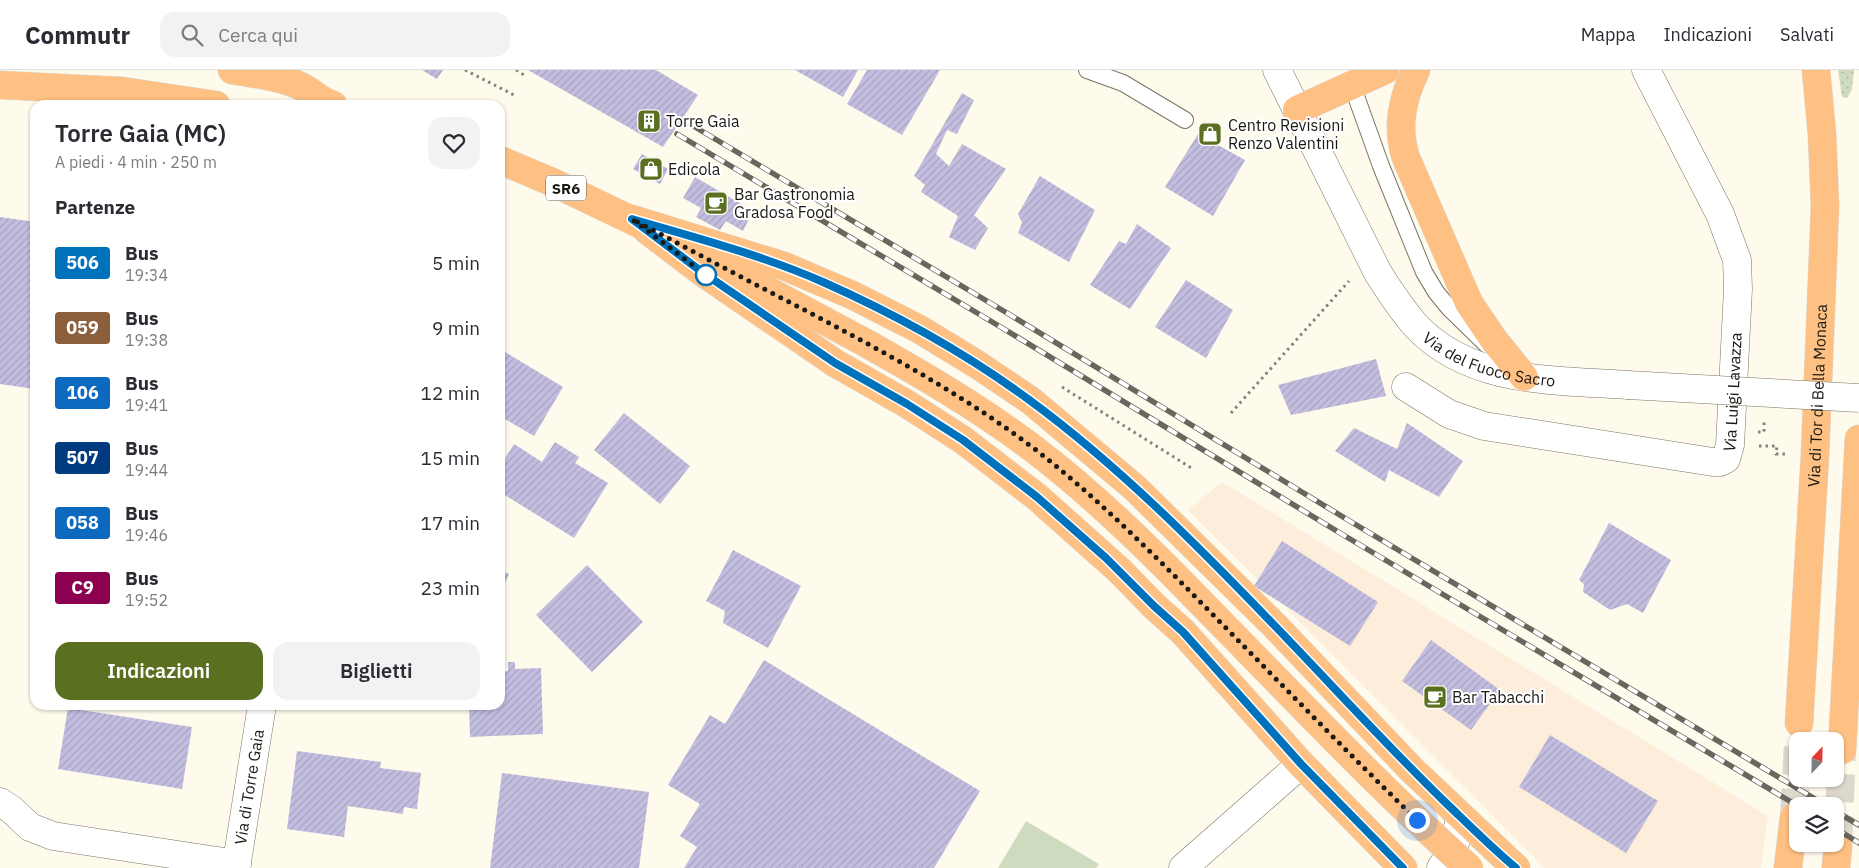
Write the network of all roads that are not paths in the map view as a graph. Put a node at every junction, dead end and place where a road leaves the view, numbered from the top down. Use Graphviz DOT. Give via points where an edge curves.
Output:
graph roads {
  1 [pos="232,70"];
  2 [pos="1087,70"];
  3 [pos="1277,70"];
  4 [pos="1385,70"];
  5 [pos="1416,70"];
  6 [pos="1646,70"];
  7 [pos="1802,70"];
  8 [pos="1816,70"];
  9 [pos="0,85"];
  10 [pos="1352,85"];
  11 [pos="180,100"];
  12 [pos="318,100"];
  13 [pos="1819,105"];
  14 [pos="1297,110"];
  15 [pos="1185,120"];
  16 [pos="505,162"];
  17 [pos="632,219"];
  18 [pos="1524,378"];
  19 [pos="1406,387"];
  20 [pos="1859,398"];
  21 [pos="1859,439"];
  22 [pos="261,710"];
  23 [pos="1798,723"];
  24 [pos="1843,732"];
  25 [pos="1301,764"];
  26 [pos="0,802"];
  27 [pos="1460,817"];
  28 [pos="1790,852"];
  29 [pos="236,866"];
  30 [pos="1183,868"];
  31 [pos="1403,868"];
  32 [pos="1441,868"];
  33 [pos="1469,868"];
  34 [pos="1516,868"];
  35 [pos="1788,868"];
  1 -- 12 [label="main road" via="297,84"];
  2 -- 15 [label="lane" via="1123,83"];
  3 -- 14 [label="street, Via del Fuoco Sacro"];
  4 -- 10 [label="main road"];
  5 -- 18 [label="main road" via="1401,114 1401,138 1406,158 1469,303"];
  6 -- 19 [label="street, Via Luigi Lavazza" via="1720,214 1737,260 1730,445 1726,459 1713,462 1471,422 1431,405"];
  7 -- 13 [label="main road"];
  8 -- 13 [label="main road, Via di Tor di Bella Monaca"];
  9 -- 11 [label="main road" via="122,92"];
  10 -- 14 [label="main road"];
  10 -- 18 [label="lane" via="1430,282 1458,319"];
  13 -- 23 [label="main road, Via di Tor di Bella Monaca" via="1825,215 1815,454"];
  14 -- 18 [label="street, Via del Fuoco Sacro" via="1370,258 1387,288 1417,327 1451,353 1483,367"];
  16 -- 17 [label="main road, SR6"];
  17 -- 25 [label="main road" via="702,272 835,363 907,404 1006,472 1091,545 1183,632"];
  17 -- 27 [label="main road" via="784,266 829,285 919,329 1030,400 1161,512"];
  17 -- 33 [label="main road, SR6, bridge" via="932,380 1036,451 1161,561 1378,783"];
  18 -- 20 [label="street, Via del Fuoco Sacro, bridge"];
  21 -- 24 [label="main road"];
  22 -- 29 [label="street, Via di Torre Gaia"];
  25 -- 30 [label="street"];
  25 -- 31 [label="main road"];
  26 -- 29 [label="street" via="30,826 53,836"];
  27 -- 32 [label="street" via="1454,848"];
  27 -- 34 [label="main road"];
  28 -- 35 [label="main road"];
}
